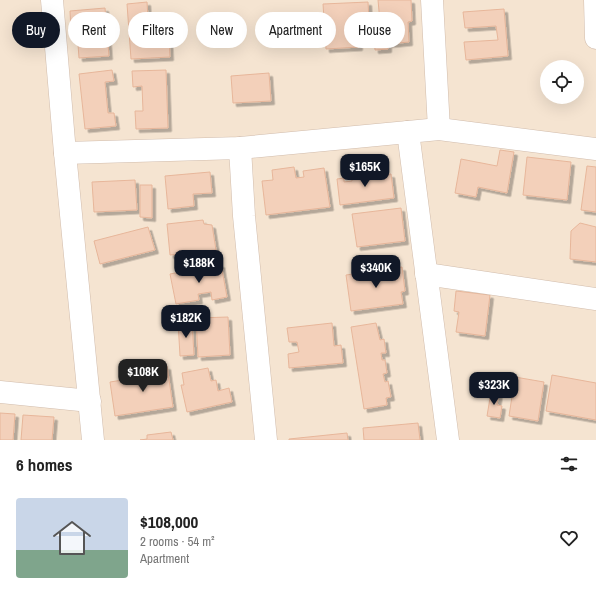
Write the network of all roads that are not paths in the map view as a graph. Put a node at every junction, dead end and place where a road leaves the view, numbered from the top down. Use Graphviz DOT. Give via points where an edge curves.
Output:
graph roads {
  1 [pos="52,0"];
  2 [pos="432,0"];
  3 [pos="595,0"];
  4 [pos="596,38"];
  5 [pos="439,129"];
  6 [pos="408,132"];
  7 [pos="240,148"];
  8 [pos="596,149"];
  9 [pos="65,153"];
  10 [pos="426,274"];
  11 [pos="596,299"];
  12 [pos="0,392"];
  13 [pos="90,401"];
  14 [pos="93,440"];
  15 [pos="266,440"];
  16 [pos="448,440"];
  1 -- 9 [label="street"];
  2 -- 5 [label="street"];
  3 -- 4 [label="street"];
  5 -- 6 [label="street"];
  5 -- 8 [label="street"];
  6 -- 7 [label="street"];
  6 -- 10 [label="street"];
  7 -- 9 [label="street"];
  7 -- 15 [label="street" via="244,216"];
  9 -- 13 [label="street"];
  10 -- 11 [label="street"];
  10 -- 16 [label="street"];
  12 -- 13 [label="street"];
  13 -- 14 [label="street"];
}
